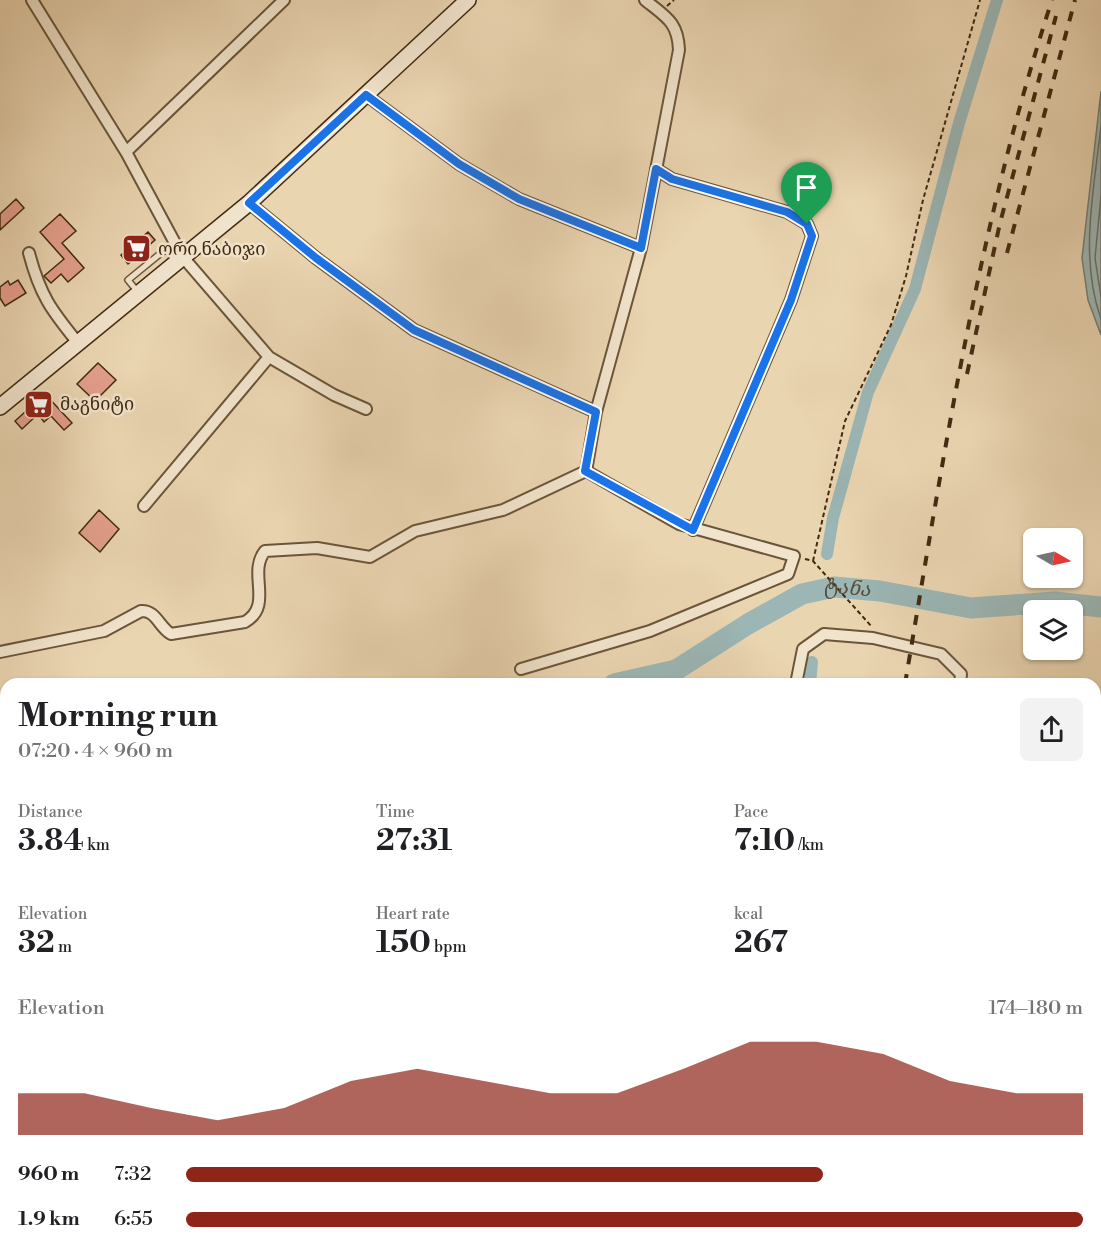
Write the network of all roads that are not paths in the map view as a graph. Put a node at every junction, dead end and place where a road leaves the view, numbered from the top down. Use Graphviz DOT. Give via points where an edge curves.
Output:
graph roads {
  1 [pos="32,0"];
  2 [pos="284,0"];
  3 [pos="468,0"];
  4 [pos="645,0"];
  5 [pos="366,95"];
  6 [pos="126,152"];
  7 [pos="656,169"];
  8 [pos="249,203"];
  9 [pos="641,248"];
  10 [pos="29,253"];
  11 [pos="179,259"];
  12 [pos="78,344"];
  13 [pos="269,357"];
  14 [pos="0,407"];
  15 [pos="366,409"];
  16 [pos="596,412"];
  17 [pos="585,471"];
  18 [pos="144,506"];
  19 [pos="693,530"];
  20 [pos="0,652"];
  21 [pos="521,669"];
  22 [pos="797,678"];
  23 [pos="961,678"];
  1 -- 6 [label="street"];
  2 -- 6 [label="street"];
  3 -- 5 [label="main road"];
  4 -- 7 [label="street" via="670,20 678,34 679,50"];
  5 -- 8 [label="main road"];
  5 -- 9 [label="street" via="459,164 519,199"];
  6 -- 11 [label="street"];
  7 -- 9 [label="street"];
  7 -- 19 [label="street" via="672,179 787,212 807,224 812,236 791,300"];
  8 -- 11 [label="main road"];
  8 -- 16 [label="street" via="414,330"];
  9 -- 16 [label="street"];
  10 -- 12 [label="street" via="48,306"];
  11 -- 12 [label="main road"];
  11 -- 13 [label="street"];
  12 -- 14 [label="main road"];
  13 -- 15 [label="street"];
  13 -- 18 [label="street"];
  16 -- 17 [label="street"];
  17 -- 19 [label="street"];
  17 -- 20 [label="street" via="503,510 415,531 370,557 317,548 265,551 258,566 261,599 258,609 245,622 171,634 162,629 148,610 105,631"];
  19 -- 21 [label="street" via="794,556 788,574 650,631"];
  22 -- 23 [label="street" via="802,649 824,634 873,638 941,654"];
}
